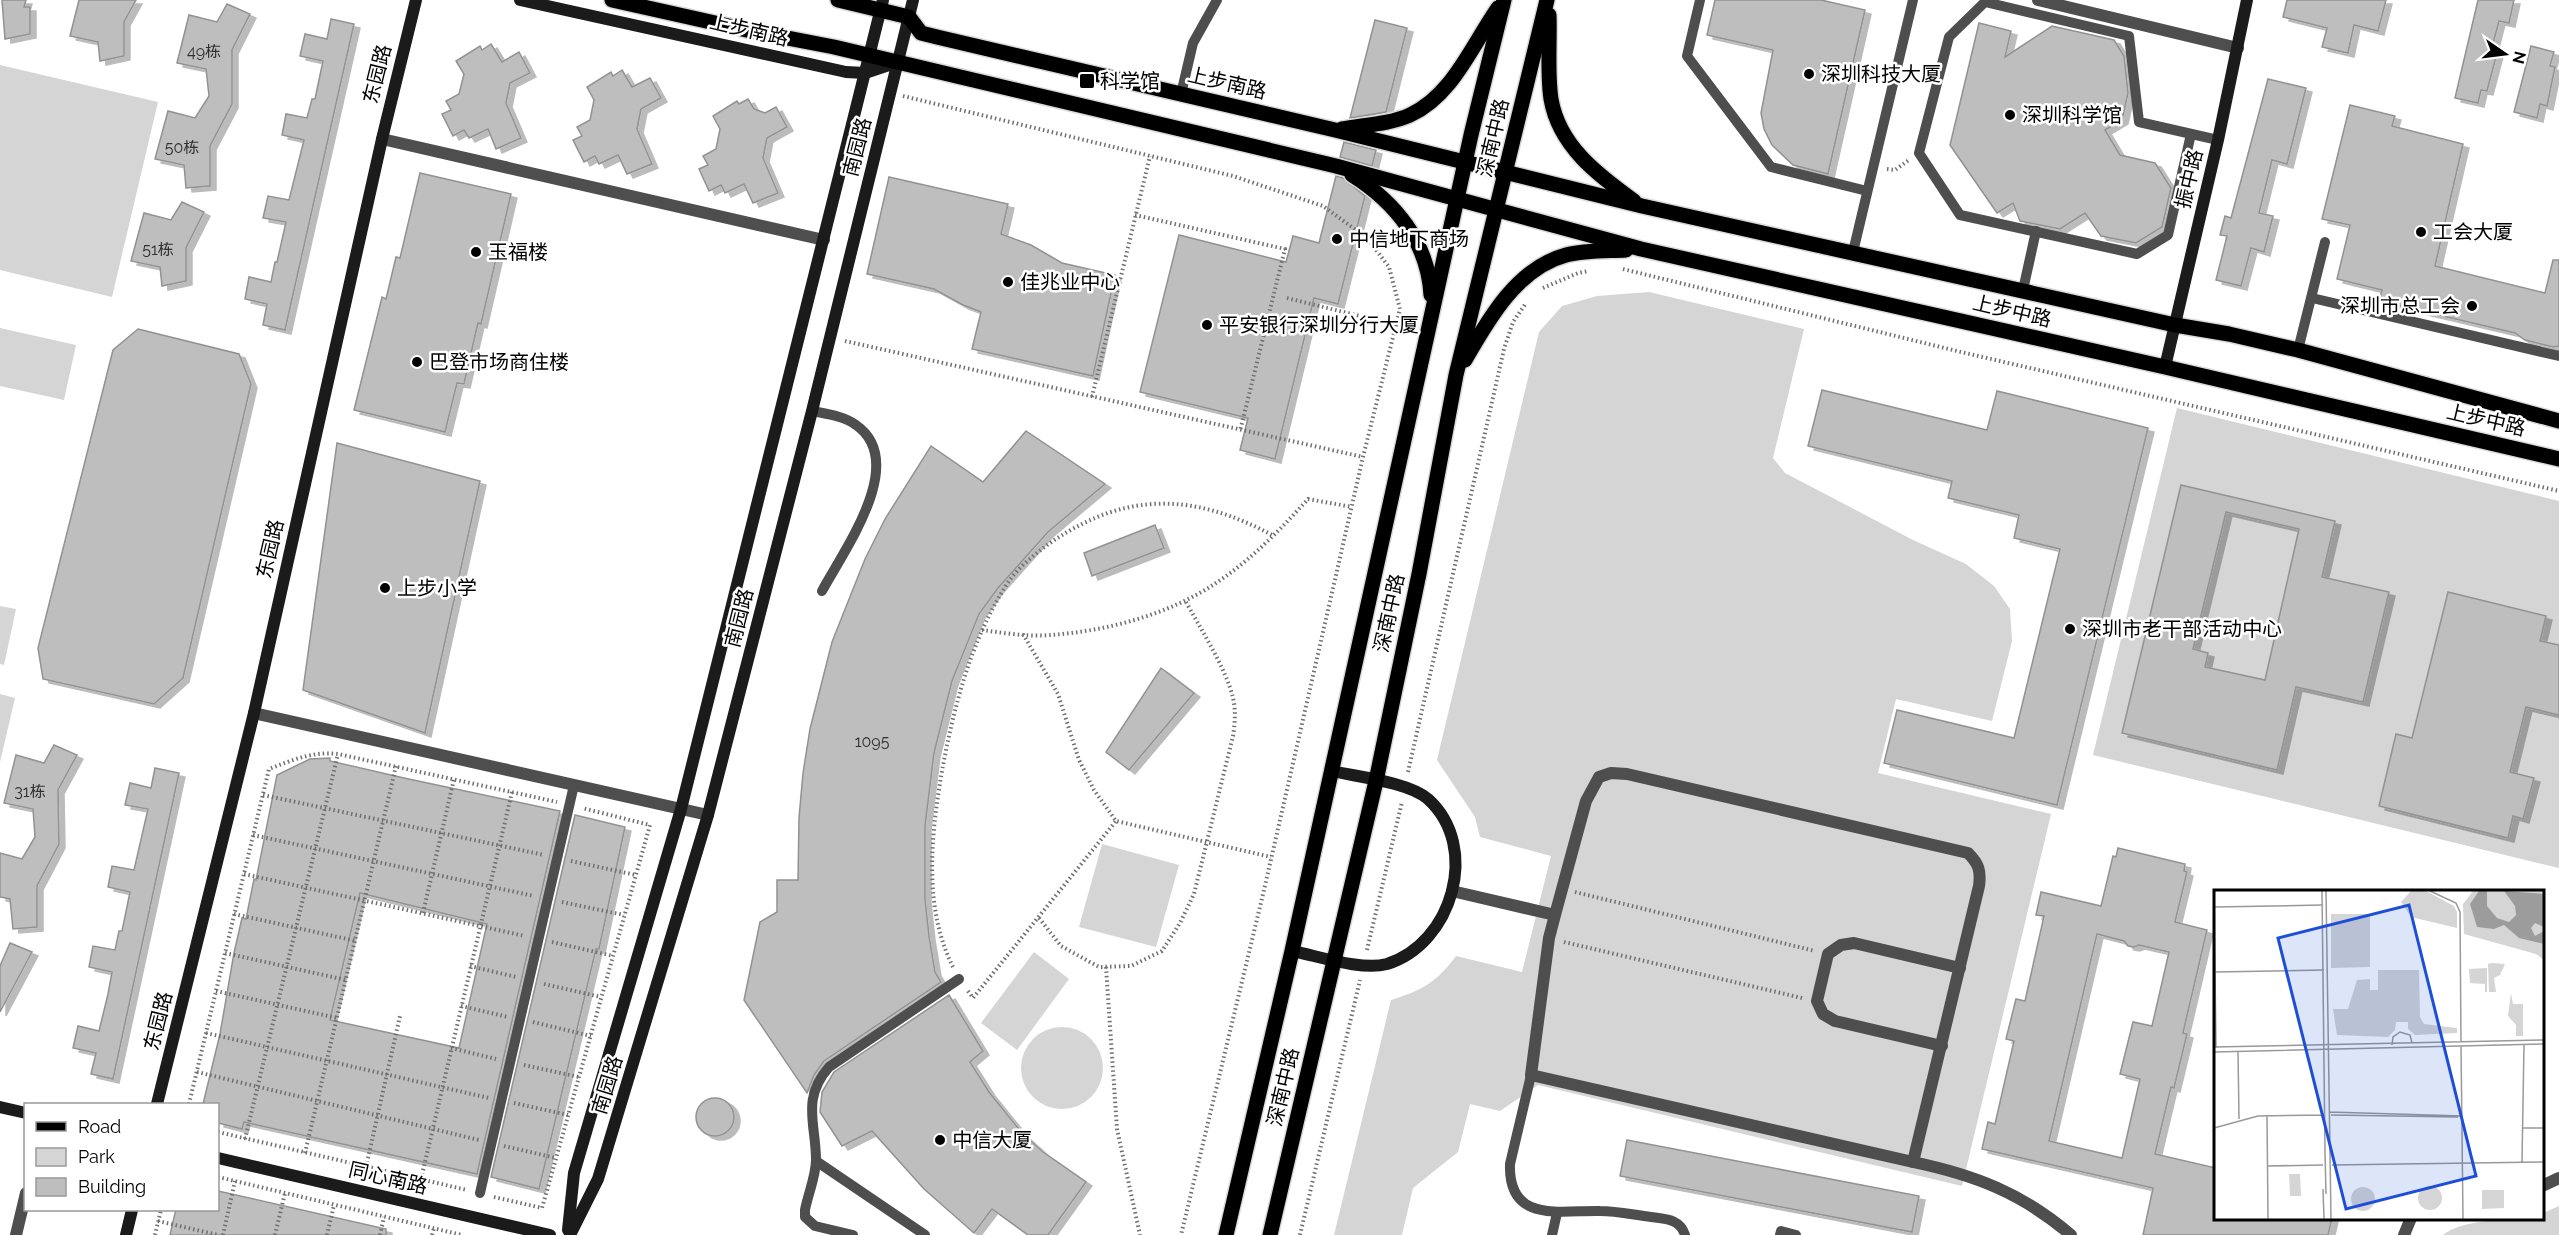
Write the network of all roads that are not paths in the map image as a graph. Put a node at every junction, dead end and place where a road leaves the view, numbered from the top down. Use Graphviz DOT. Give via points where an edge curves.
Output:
graph roads {
  1 [pos="416,0"];
  2 [pos="520,0"];
  3 [pos="612,0"];
  4 [pos="838,0"];
  5 [pos="913,0"];
  6 [pos="1548,0"];
  7 [pos="1700,0"];
  8 [pos="1913,0"];
  9 [pos="2038,0"];
  10 [pos="2247,0"];
  11 [pos="1504,1"];
  12 [pos="1218,2"];
  13 [pos="878,3"];
  14 [pos="909,17"];
  15 [pos="2238,48"];
  16 [pos="869,56"];
  17 [pos="898,62"];
  18 [pos="865,73"];
  19 [pos="1181,94"];
  20 [pos="1335,130"];
  21 [pos="2191,134"];
  22 [pos="382,139"];
  23 [pos="2218,140"];
  24 [pos="1465,163"];
  25 [pos="1336,166"];
  26 [pos="1506,172"];
  27 [pos="1868,191"];
  28 [pos="1457,199"];
  29 [pos="1642,206"];
  30 [pos="1498,210"];
  31 [pos="2036,231"];
  32 [pos="824,240"];
  33 [pos="2325,242"];
  34 [pos="1641,249"];
  35 [pos="1853,252"];
  36 [pos="2023,290"];
  37 [pos="2312,298"];
  38 [pos="1430,323"];
  39 [pos="2175,325"];
  40 [pos="2298,350"];
  41 [pos="2559,356"];
  42 [pos="2165,367"];
  43 [pos="1456,375"];
  44 [pos="812,411"];
  45 [pos="2559,421"];
  46 [pos="2559,459"];
  47 [pos="822,591"];
  48 [pos="254,713"];
  49 [pos="1332,771"];
  50 [pos="1376,781"];
  51 [pos="574,785"];
  52 [pos="681,809"];
  53 [pos="708,815"];
  54 [pos="1452,891"];
  55 [pos="1555,915"];
  56 [pos="1292,951"];
  57 [pos="1334,959"];
  58 [pos="1960,968"];
  59 [pos="959,979"];
  60 [pos="1942,1046"];
  61 [pos="1531,1075"];
  62 [pos="157,1103"];
  63 [pos="0,1107"];
  64 [pos="24,1113"];
  65 [pos="219,1158"];
  66 [pos="816,1161"];
  67 [pos="1913,1162"];
  68 [pos="2559,1178"];
  69 [pos="2544,1185"];
  70 [pos="480,1193"];
  71 [pos="24,1201"];
  72 [pos="132,1211"];
  73 [pos="1557,1213"];
  74 [pos="2410,1220"];
  75 [pos="514,1231"];
  76 [pos="16,1235"];
  77 [pos="126,1235"];
  78 [pos="550,1235"];
  79 [pos="569,1235"];
  80 [pos="853,1235"];
  81 [pos="925,1235"];
  82 [pos="1226,1235"];
  83 [pos="1270,1235"];
  84 [pos="1552,1235"];
  85 [pos="1685,1235"];
  86 [pos="1780,1235"];
  87 [pos="1796,1235"];
  88 [pos="2071,1235"];
  89 [pos="2404,1235"];
  1 -- 22 [label="street, 东园路"];
  2 -- 18 [label="street, 上步南路" via="827,69"];
  3 -- 16 [label="main road, 上步南路"];
  4 -- 13 [label="main road, 上步南路"];
  5 -- 14 [label="street, 南园路"];
  6 -- 26 [label="main road, 深南中路"];
  6 -- 29 [label="main road" via="1551,100 1559,124 1593,171"];
  7 -- 27 [label="lane" via="1687,56 1771,167"];
  8 -- 27 [label="lane"];
  9 -- 15 [label="street"];
  10 -- 15 [label="street, 振中路"];
  11 -- 20 [label="main road" via="1453,78 1429,104 1410,115"];
  11 -- 24 [label="main road, 深南中路"];
  12 -- 19 [label="lane" via="1193,43"];
  13 -- 14 [label="main road, 上步南路"];
  13 -- 16 [label="street, 南园路"];
  14 -- 17 [label="street, 南园路"];
  14 -- 19 [label="main road, 上步南路" via="921,33"];
  15 -- 23 [label="street, 振中路"];
  16 -- 17 [label="main road, 上步南路"];
  16 -- 18 [label="street, 南园路"];
  17 -- 18 [label="street, 上步南路"];
  17 -- 25 [label="main road, 上步南路"];
  17 -- 44 [label="street, 南园路"];
  18 -- 32 [label="street, 南园路"];
  19 -- 20 [label="main road, 上步南路"];
  20 -- 24 [label="main road, 上步南路"];
  21 -- 23 [label="lane"];
  21 -- 31 [label="lane" via="2168,235 2148,248 2137,254"];
  21 -- 31 [label="lane" via="2139,122 2129,36 1985,2 1949,37 1919,153 1960,215"];
  22 -- 32 [label="street"];
  22 -- 48 [label="street, 东园路"];
  23 -- 39 [label="street, 振中路"];
  24 -- 26 [label="main road, 上步中路"];
  24 -- 28 [label="main road, 深南中路"];
  25 -- 28 [label="main road, 上步南路"];
  25 -- 38 [label="main road" via="1384,198 1416,240 1429,276"];
  26 -- 29 [label="main road, 上步中路"];
  26 -- 30 [label="main road, 深南中路"];
  27 -- 35 [label="lane"];
  28 -- 30 [label="main road, 上步中路"];
  28 -- 38 [label="main road, 深南中路"];
  29 -- 35 [label="main road, 上步中路"];
  30 -- 34 [label="main road, 上步中路"];
  30 -- 43 [label="main road, 深南中路"];
  31 -- 36 [label="lane"];
  32 -- 52 [label="street, 南园路"];
  33 -- 37 [label="lane"];
  34 -- 42 [label="main road, 上步中路"];
  34 -- 43 [label="main road" via="1565,255 1541,266 1523,279 1489,319"];
  35 -- 36 [label="main road, 上步中路"];
  36 -- 39 [label="main road, 上步中路"];
  37 -- 40 [label="lane"];
  37 -- 41 [label="lane"];
  38 -- 49 [label="main road, 深南中路"];
  39 -- 40 [label="main road, 上步中路"];
  39 -- 42 [label="street, 振中路"];
  40 -- 45 [label="main road, 上步中路"];
  42 -- 46 [label="main road, 上步中路"];
  43 -- 50 [label="main road, 深南中路"];
  44 -- 47 [label="lane" via="856,425 867,434 878,463 871,500"];
  44 -- 53 [label="street, 南园路"];
  48 -- 51 [label="street"];
  48 -- 62 [label="street, 东园路"];
  49 -- 50 [label="street"];
  49 -- 56 [label="main road, 深南中路"];
  50 -- 54 [label="street" via="1419,793 1439,813 1454,852"];
  50 -- 57 [label="main road, 深南中路"];
  51 -- 52 [label="street"];
  51 -- 70 [label="lane"];
  52 -- 53 [label="street"];
  52 -- 79 [label="street, 南园路" via="574,1173"];
  53 -- 79 [label="street, 南园路" via="598,1179"];
  54 -- 55 [label="street"];
  54 -- 57 [label="street" via="1431,934 1402,957 1373,966"];
  55 -- 58 [label="street" via="1592,786 1599,777 1627,774 1968,854 1981,873"];
  55 -- 61 [label="street"];
  56 -- 57 [label="street"];
  56 -- 82 [label="main road, 深南中路"];
  57 -- 83 [label="main road, 深南中路"];
  58 -- 60 [label="street"];
  58 -- 60 [label="street" via="1854,943 1841,945 1828,954 1817,1001 1823,1014 1835,1021"];
  59 -- 66 [label="lane" via="822,1075 810,1114"];
  60 -- 67 [label="street"];
  61 -- 67 [label="street"];
  61 -- 73 [label="lane" via="1510,1176 1528,1205"];
  63 -- 64 [label="street"];
  65 -- 75 [label="street, 同心南路"];
  66 -- 80 [label="lane" via="805,1217 815,1226"];
  66 -- 81 [label="lane"];
  67 -- 88 [label="street" via="1961,1173 2010,1192"];
  68 -- 69 [label="street"];
  71 -- 76 [label="street"];
  72 -- 77 [label="street"];
  73 -- 84 [label="lane"];
  73 -- 85 [label="lane" via="1599,1211 1667,1219 1680,1225"];
  74 -- 89 [label="street"];
  75 -- 78 [label="street, 同心南路"];
  86 -- 87 [label="lane" via="1781,1231"];
}
